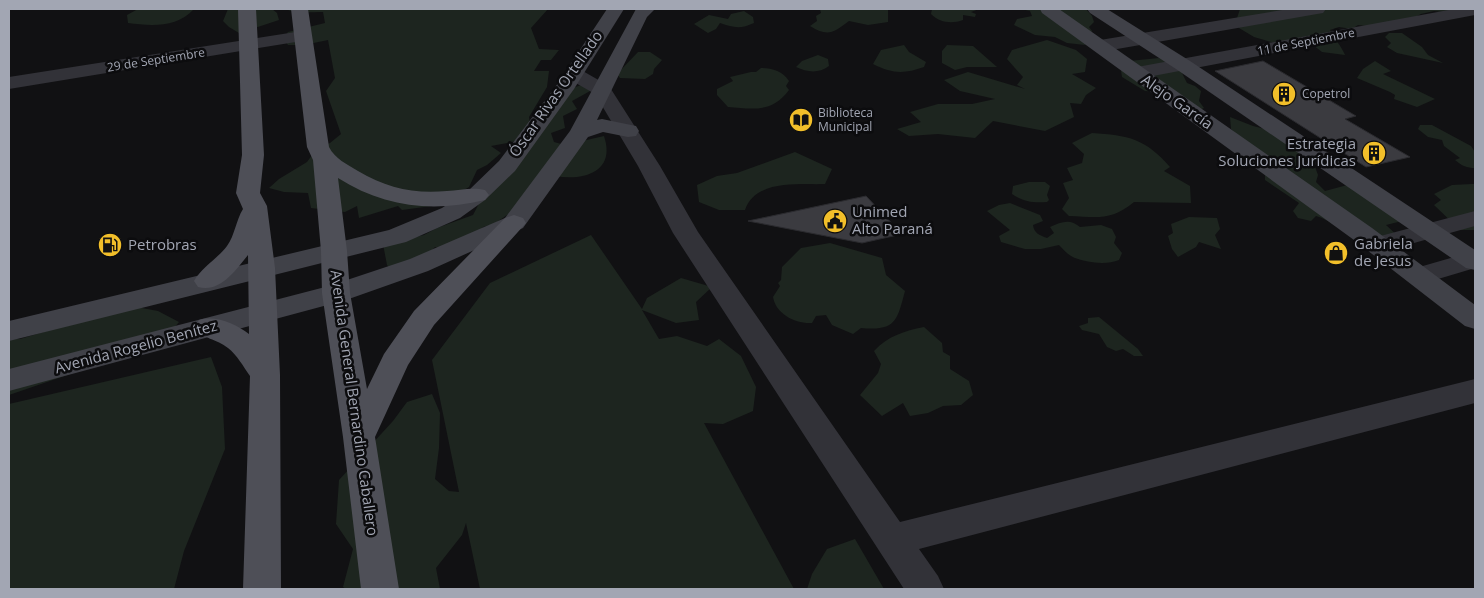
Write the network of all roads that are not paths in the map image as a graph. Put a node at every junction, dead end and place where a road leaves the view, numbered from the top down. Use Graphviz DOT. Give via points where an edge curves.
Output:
graph roads {
  1 [pos="247,9"];
  2 [pos="298,9"];
  3 [pos="614,9"];
  4 [pos="646,9"];
  5 [pos="1048,9"];
  6 [pos="1096,9"];
  7 [pos="1317,9"];
  8 [pos="1475,10"];
  9 [pos="302,36"];
  10 [pos="1144,39"];
  11 [pos="247,45"];
  12 [pos="1100,46"];
  13 [pos="1183,65"];
  14 [pos="1137,73"];
  15 [pos="574,74"];
  16 [pos="9,83"];
  17 [pos="602,90"];
  18 [pos="628,131"];
  19 [pos="580,132"];
  20 [pos="324,160"];
  21 [pos="477,195"];
  22 [pos="255,206"];
  23 [pos="1475,218"];
  24 [pos="514,223"];
  25 [pos="1429,231"];
  26 [pos="1378,245"];
  27 [pos="334,251"];
  28 [pos="1474,260"];
  29 [pos="262,268"];
  30 [pos="1418,276"];
  31 [pos="208,281"];
  32 [pos="336,293"];
  33 [pos="263,312"];
  34 [pos="1475,319"];
  35 [pos="209,328"];
  36 [pos="9,331"];
  37 [pos="265,374"];
  38 [pos="9,380"];
  39 [pos="1475,391"];
  40 [pos="359,436"];
  41 [pos="893,540"];
  42 [pos="262,589"];
  43 [pos="380,589"];
  44 [pos="925,589"];
  1 -- 11 [label="main road"];
  2 -- 9 [label="main road, Avenida General Bernardino Caballero"];
  3 -- 15 [label="street, Óscar Rivas Ortellado"];
  4 -- 17 [label="street, Óscar Rivas Ortellado" via="640,14"];
  5 -- 12 [label="street, Alejo García"];
  6 -- 10 [label="street"];
  7 -- 10 [label="street"];
  8 -- 13 [label="street, 11 de Septiembre"];
  9 -- 11 [label="street, 29 de Septiembre"];
  9 -- 20 [label="main road, Avenida General Bernardino Caballero" via="318,147"];
  10 -- 12 [label="street"];
  10 -- 13 [label="street"];
  11 -- 16 [label="street, 29 de Septiembre"];
  11 -- 22 [label="main road" via="253,155 248,193"];
  12 -- 14 [label="street, Alejo García"];
  13 -- 14 [label="street, 11 de Septiembre"];
  13 -- 25 [label="street"];
  14 -- 26 [label="street, Alejo García"];
  15 -- 17 [label="street"];
  15 -- 21 [label="street, Óscar Rivas Ortellado" via="519,151"];
  17 -- 18 [label="street"];
  17 -- 19 [label="street, Óscar Rivas Ortellado"];
  18 -- 19 [label="street" via="602,125"];
  18 -- 41 [label="street" via="686,233"];
  19 -- 24 [label="street, Óscar Rivas Ortellado"];
  20 -- 21 [label="main road" via="372,187 403,197 432,199"];
  20 -- 27 [label="main road, Avenida General Bernardino Caballero"];
  21 -- 27 [label="street, Óscar Rivas Ortellado" via="451,213 397,236"];
  22 -- 29 [label="main road"];
  22 -- 31 [label="main road" via="241,246"];
  23 -- 25 [label="street"];
  24 -- 32 [label="street" via="419,265"];
  24 -- 40 [label="main road" via="424,318 395,362"];
  25 -- 26 [label="street"];
  25 -- 28 [label="street"];
  26 -- 30 [label="street, Alejo García"];
  27 -- 29 [label="street, Óscar Rivas Ortellado"];
  27 -- 32 [label="main road, Avenida General Bernardino Caballero"];
  28 -- 30 [label="street"];
  29 -- 31 [label="street"];
  29 -- 33 [label="main road"];
  30 -- 34 [label="street, Alejo García"];
  31 -- 36 [label="street"];
  32 -- 33 [label="street, Avenida Rogelio Benítez"];
  32 -- 40 [label="main road, Avenida General Bernardino Caballero"];
  33 -- 35 [label="street, Avenida Rogelio Benítez"];
  33 -- 37 [label="main road"];
  35 -- 37 [label="main road" via="224,331 247,347"];
  35 -- 38 [label="street, Avenida Rogelio Benítez"];
  37 -- 42 [label="main road"];
  39 -- 41 [label="street"];
  40 -- 43 [label="main road, Avenida General Bernardino Caballero"];
  41 -- 44 [label="street"];
}
